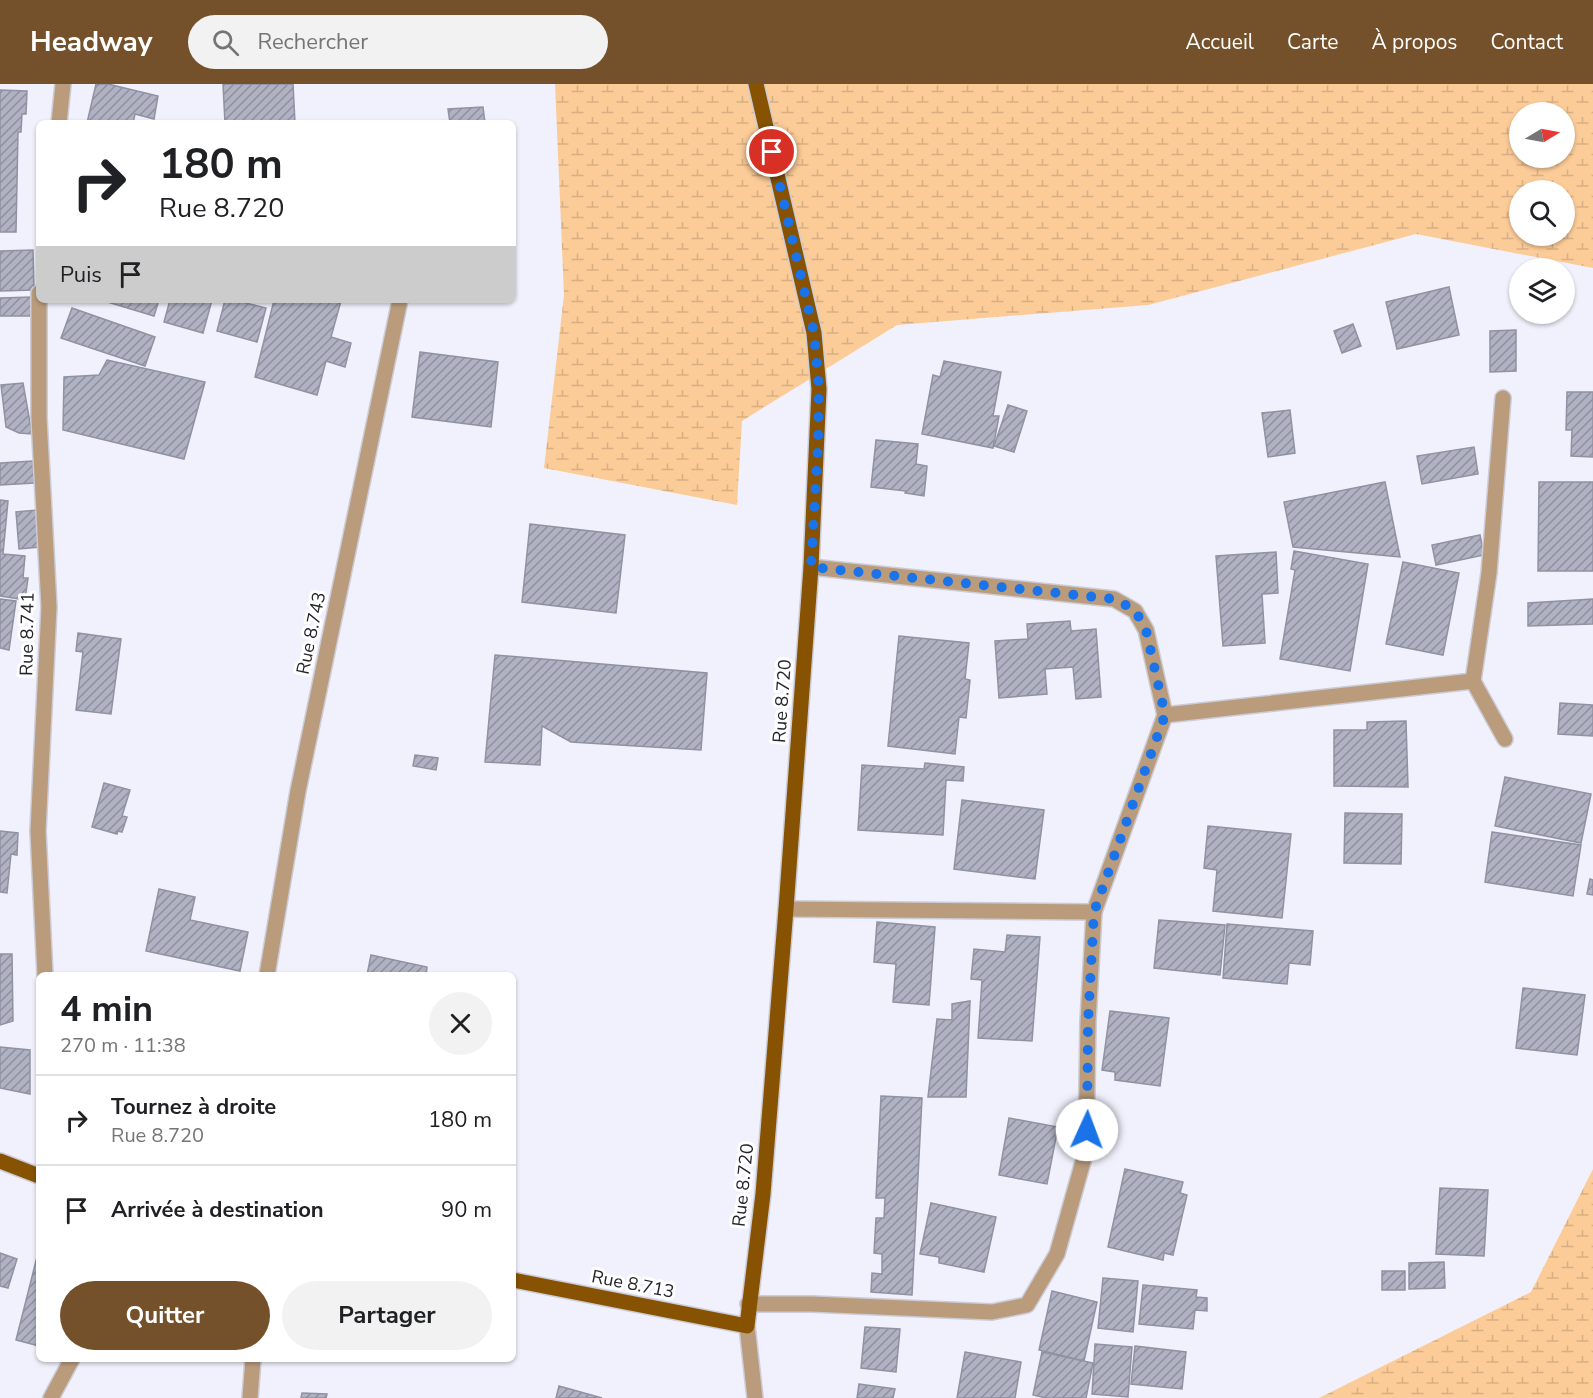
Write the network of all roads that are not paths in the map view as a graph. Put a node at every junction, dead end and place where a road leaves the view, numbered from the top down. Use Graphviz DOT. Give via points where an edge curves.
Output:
graph roads {
  1 [pos="63,84"];
  2 [pos="756,84"];
  3 [pos="59,120"];
  4 [pos="39,303"];
  5 [pos="399,303"];
  6 [pos="1503,398"];
  7 [pos="811,567"];
  8 [pos="1473,681"];
  9 [pos="1165,715"];
  10 [pos="1505,739"];
  11 [pos="786,909"];
  12 [pos="1094,912"];
  13 [pos="45,972"];
  14 [pos="268,972"];
  15 [pos="0,1161"];
  16 [pos="36,1175"];
  17 [pos="516,1281"];
  18 [pos="748,1304"];
  19 [pos="747,1326"];
  20 [pos="70,1362"];
  21 [pos="253,1362"];
  22 [pos="51,1398"];
  23 [pos="250,1398"];
  24 [pos="755,1398"];
  1 -- 3 [label="street"];
  2 -- 7 [label="main road, Rue 8.720" via="814,333 819,389"];
  4 -- 13 [label="street, Rue 8.741" via="39,418 49,607 38,831"];
  5 -- 14 [label="street, Rue 8.743" via="298,791"];
  6 -- 8 [label="street" via="1489,573"];
  7 -- 9 [label="street" via="1114,599 1135,610 1146,630"];
  7 -- 11 [label="main road, Rue 8.720"];
  8 -- 9 [label="street"];
  8 -- 10 [label="street"];
  9 -- 12 [label="street"];
  11 -- 12 [label="street"];
  11 -- 18 [label="main road, Rue 8.720" via="763,1194"];
  12 -- 18 [label="street" via="1086,1151 1058,1254 1027,1305 992,1312"];
  15 -- 16 [label="main road"];
  17 -- 19 [label="main road, Rue 8.713"];
  18 -- 19 [label="main road, Rue 8.720"];
  19 -- 24 [label="street"];
  20 -- 22 [label="street"];
  21 -- 23 [label="street"];
}
